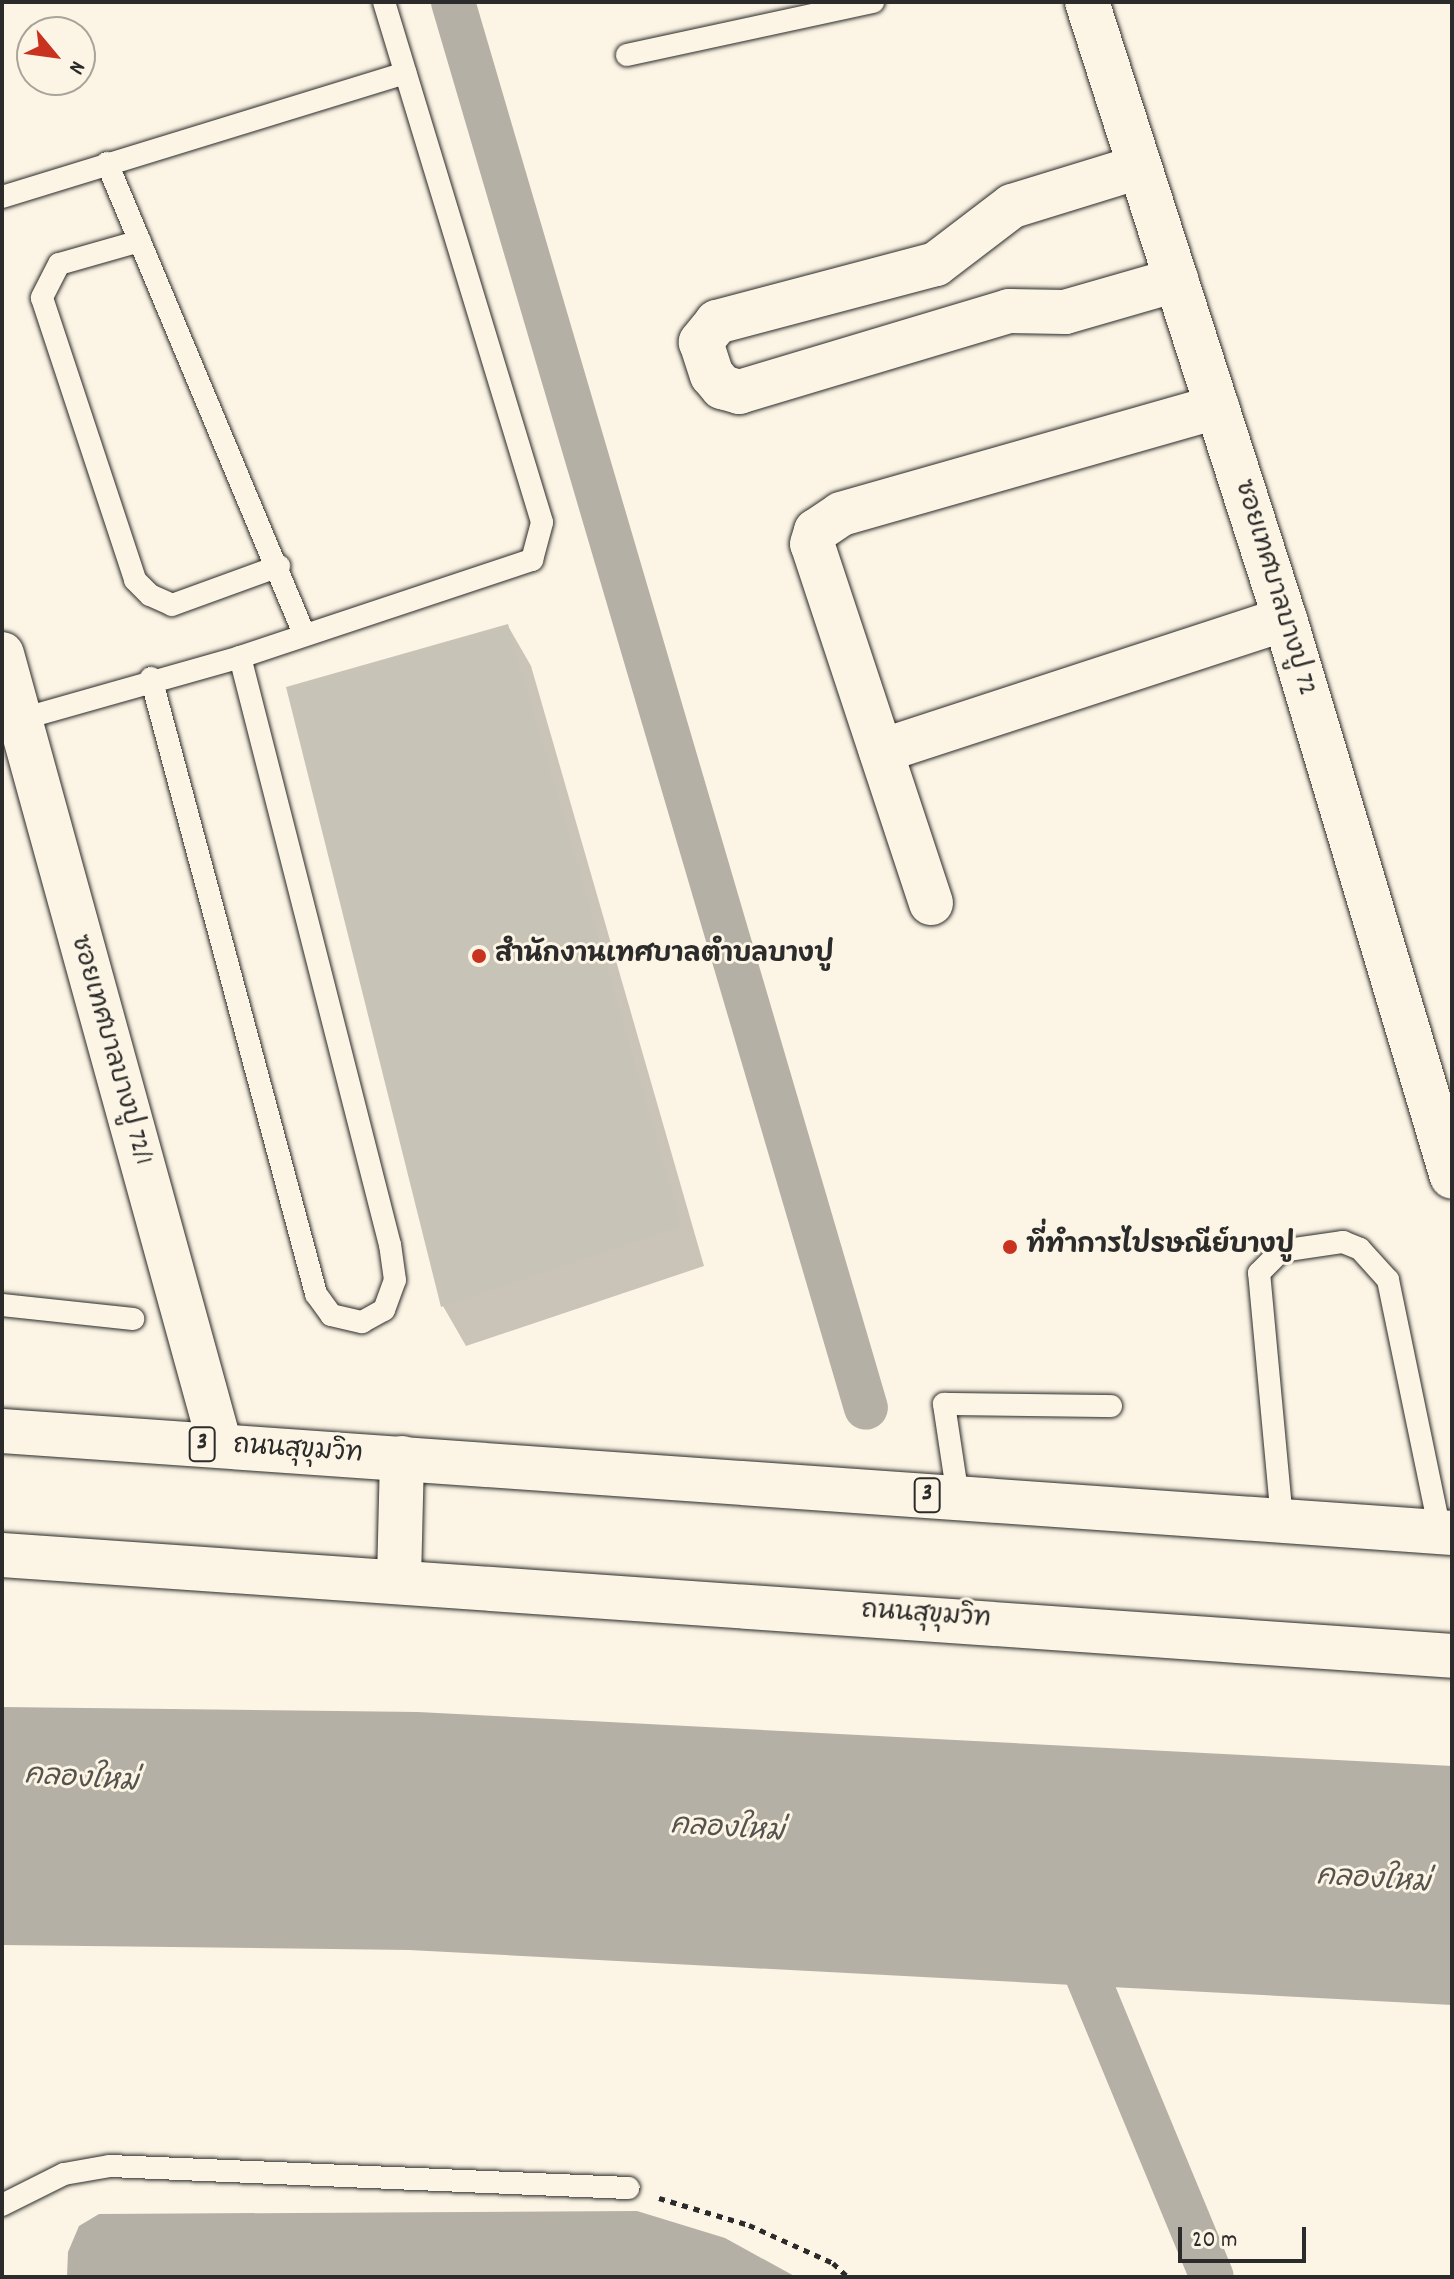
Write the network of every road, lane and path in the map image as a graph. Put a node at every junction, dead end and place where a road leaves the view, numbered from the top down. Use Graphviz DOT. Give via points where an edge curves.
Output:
graph roads {
  1 [pos="384,2"];
  2 [pos="873,2"];
  3 [pos="1087,2"];
  4 [pos="627,55"];
  5 [pos="405,73"];
  6 [pos="107,163"];
  7 [pos="1139,167"];
  8 [pos="2,197"];
  9 [pos="140,241"];
  10 [pos="1176,280"];
  11 [pos="1217,407"];
  12 [pos="279,566"];
  13 [pos="1285,619"];
  14 [pos="304,634"];
  15 [pos="2,654"];
  16 [pos="240,657"];
  17 [pos="151,678"];
  18 [pos="18,720"];
  19 [pos="881,751"];
  20 [pos="931,903"];
  21 [pos="1452,1177"];
  22 [pos="2,1305"];
  23 [pos="133,1319"];
  24 [pos="1111,1406"];
  25 [pos="2,1431"];
  26 [pos="220,1445"];
  27 [pos="402,1458"];
  28 [pos="958,1497"];
  29 [pos="1282,1520"];
  30 [pos="1446,1532"];
  31 [pos="2,1555"];
  32 [pos="399,1580"];
  33 [pos="1452,1656"];
  34 [pos="629,2188"];
  35 [pos="2,2205"];
  36 [pos="848,2277"];
  1 -- 5 [label="lane"];
  2 -- 4 [label="lane"];
  3 -- 7 [label="main road, ซอยเทศบาลบางปู 72"];
  5 -- 6 [label="lane"];
  5 -- 14 [label="lane" via="542,522 539,543 532,560"];
  6 -- 8 [label="lane"];
  6 -- 9 [label="lane"];
  7 -- 10 [label="main road, ซอยเทศบาลบางปู 72"];
  7 -- 10 [label="main road" via="1012,206 936,264 717,322 701,342 712,375 722,387 739,392 1009,311 1065,312"];
  9 -- 12 [label="lane"];
  9 -- 12 [label="lane" via="59,264 42,298 135,580 150,595 172,605"];
  10 -- 11 [label="main road, ซอยเทศบาลบางปู 72"];
  11 -- 13 [label="main road, ซอยเทศบาลบางปู 72"];
  11 -- 19 [label="main road" via="841,514 816,531 812,544"];
  12 -- 14 [label="lane"];
  13 -- 19 [label="main road"];
  13 -- 21 [label="main road, ซอยเทศบาลบางปู 72"];
  14 -- 16 [label="lane"];
  15 -- 18 [label="main road, ซอยเทศบาลบางปู 72/1"];
  16 -- 17 [label="lane"];
  16 -- 17 [label="lane" via="390,1245 395,1280 384,1310 362,1322 331,1315 316,1294"];
  17 -- 18 [label="lane"];
  18 -- 26 [label="main road, ซอยเทศบาลบางปู 72/1"];
  19 -- 20 [label="main road"];
  22 -- 23 [label="lane"];
  24 -- 28 [label="lane" via="944,1404"];
  25 -- 26 [label="main road, ถนนสุขุมวิท / 3"];
  26 -- 27 [label="main road, ถนนสุขุมวิท / 3"];
  27 -- 28 [label="main road, ถนนสุขุมวิท / 3"];
  27 -- 32 [label="main road"];
  28 -- 29 [label="main road, ถนนสุขุมวิท / 3"];
  29 -- 30 [label="main road, ถนนสุขุมวิท / 3"];
  29 -- 30 [label="lane" via="1259,1273 1281,1251 1343,1242 1360,1249 1388,1280"];
  31 -- 32 [label="main road, ถนนสุขุมวิท"];
  32 -- 33 [label="main road, ถนนสุขุมวิท"];
  34 -- 35 [label="lane" via="110,2166 64,2174"];
  34 -- 36 [label="path" via="749,2225 833,2263"];
}
